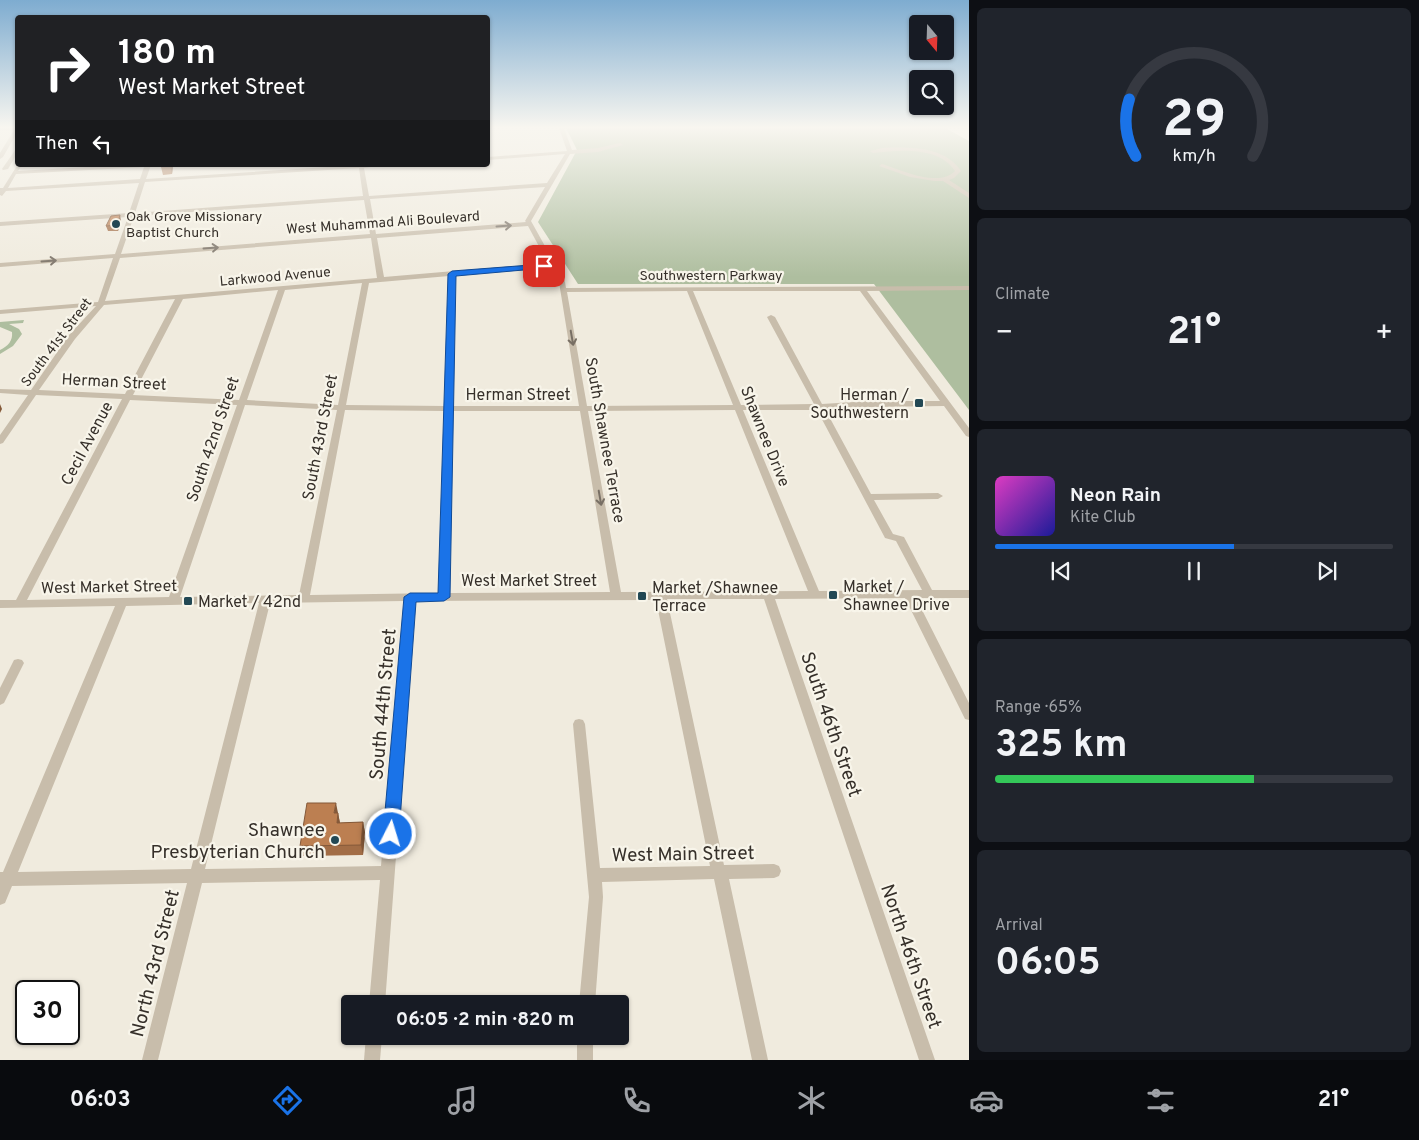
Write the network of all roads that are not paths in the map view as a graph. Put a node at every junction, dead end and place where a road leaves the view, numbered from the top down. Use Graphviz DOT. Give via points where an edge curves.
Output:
graph roads {
  1 [pos="11,177"];
  2 [pos="55,177"];
  3 [pos="144,177"];
  4 [pos="197,177"];
  5 [pos="363,177"];
  6 [pos="554,177"];
  7 [pos="921,177"];
  8 [pos="951,177"];
  9 [pos="945,180"];
  10 [pos="143,181"];
  11 [pos="549,185"];
  12 [pos="51,187"];
  13 [pos="3,190"];
  14 [pos="969,196"];
  15 [pos="0,197"];
  16 [pos="367,198"];
  17 [pos="132,215"];
  18 [pos="0,224"];
  19 [pos="529,224"];
  20 [pos="374,236"];
  21 [pos="118,256"];
  22 [pos="0,265"];
  23 [pos="552,265"];
  24 [pos="452,274"];
  25 [pos="381,280"];
  26 [pos="366,282"];
  27 [pos="282,288"];
  28 [pos="862,288"];
  29 [pos="969,288"];
  30 [pos="689,289"];
  31 [pos="563,290"];
  32 [pos="180,297"];
  33 [pos="101,304"];
  34 [pos="0,312"];
  35 [pos="771,318"];
  36 [pos="0,391"];
  37 [pos="34,392"];
  38 [pos="128,397"];
  39 [pos="242,402"];
  40 [pos="946,403"];
  41 [pos="341,407"];
  42 [pos="820,407"];
  43 [pos="738,408"];
  44 [pos="584,409"];
  45 [pos="450,410"];
  46 [pos="969,434"];
  47 [pos="0,441"];
  48 [pos="938,496"];
  49 [pos="868,497"];
  50 [pos="908,594"];
  51 [pos="929,594"];
  52 [pos="969,594"];
  53 [pos="768,595"];
  54 [pos="815,595"];
  55 [pos="616,596"];
  56 [pos="661,596"];
  57 [pos="410,597"];
  58 [pos="444,597"];
  59 [pos="266,599"];
  60 [pos="304,599"];
  61 [pos="174,601"];
  62 [pos="122,602"];
  63 [pos="0,604"];
  64 [pos="18,604"];
  65 [pos="18,662"];
  66 [pos="0,700"];
  67 [pos="969,715"];
  68 [pos="578,724"];
  69 [pos="860,865"];
  70 [pos="774,871"];
  71 [pos="719,872"];
  72 [pos="388,873"];
  73 [pos="594,875"];
  74 [pos="196,876"];
  75 [pos="4,879"];
  76 [pos="0,898"];
  77 [pos="378,995"];
  78 [pos="588,995"];
  79 [pos="373,1045"];
  80 [pos="585,1045"];
  81 [pos="150,1060"];
  82 [pos="372,1060"];
  83 [pos="585,1060"];
  84 [pos="760,1060"];
  85 [pos="927,1060"];
  1 -- 13 [label="street"];
  2 -- 12 [label="street"];
  3 -- 10 [label="street, South 41st Street"];
  4 -- 10 [label="street"];
  5 -- 16 [label="street"];
  6 -- 11 [label="street"];
  7 -- 9 [label="street"];
  8 -- 9 [label="street"];
  9 -- 14 [label="street"];
  10 -- 12 [label="street"];
  10 -- 17 [label="street, South 41st Street"];
  11 -- 16 [label="street"];
  11 -- 19 [label="street" via="529,217"];
  12 -- 13 [label="street"];
  13 -- 15 [label="street"];
  16 -- 17 [label="street"];
  16 -- 20 [label="street"];
  17 -- 18 [label="street"];
  17 -- 21 [label="street, South 41st Street"];
  20 -- 19 [label="street, West Muhammad Ali Boulevard, one-way"];
  19 -- 23 [label="street"];
  21 -- 20 [label="street, West Muhammad Ali Boulevard, one-way"];
  20 -- 25 [label="street"];
  22 -- 21 [label="street, West Muhammad Ali Boulevard, one-way"];
  21 -- 33 [label="street, South 41st Street"];
  23 -- 24 [label="street, Larkwood Avenue"];
  23 -- 31 [label="street"];
  24 -- 25 [label="street, Larkwood Avenue"];
  24 -- 45 [label="street"];
  25 -- 26 [label="street, Larkwood Avenue"];
  26 -- 27 [label="street, Larkwood Avenue"];
  26 -- 41 [label="street, South 43rd Street"];
  27 -- 32 [label="street, Larkwood Avenue"];
  27 -- 39 [label="street, South 42nd Street"];
  28 -- 29 [label="street, Southwestern Parkway"];
  28 -- 30 [label="street, Southwestern Parkway"];
  28 -- 40 [label="street"];
  30 -- 31 [label="street, Southwestern Parkway"];
  30 -- 43 [label="street, Shawnee Drive"];
  31 -- 44 [label="street, South Shawnee Terrace, one-way"];
  32 -- 33 [label="street, Larkwood Avenue"];
  32 -- 38 [label="street, Cecil Avenue"];
  33 -- 34 [label="street, Larkwood Avenue"];
  33 -- 37 [label="street, South 41st Street" via="72,337"];
  35 -- 42 [label="street"];
  36 -- 37 [label="street, Herman Street"];
  37 -- 38 [label="street, Herman Street"];
  37 -- 47 [label="street, South 41st Street"];
  38 -- 39 [label="street, Herman Street"];
  38 -- 64 [label="street, Cecil Avenue"];
  39 -- 41 [label="street, Herman Street"];
  39 -- 61 [label="street, South 42nd Street"];
  40 -- 42 [label="street, Herman Street"];
  40 -- 46 [label="street"];
  41 -- 45 [label="street, Herman Street"];
  41 -- 60 [label="street, South 43rd Street"];
  42 -- 43 [label="street, Herman Street"];
  42 -- 49 [label="street"];
  43 -- 44 [label="street, Herman Street"];
  43 -- 54 [label="street, Shawnee Drive"];
  44 -- 45 [label="street, Herman Street"];
  44 -- 55 [label="street, South Shawnee Terrace, one-way"];
  45 -- 58 [label="street"];
  48 -- 49 [label="street"];
  49 -- 51 [label="street" via="889,536 900,539"];
  50 -- 51 [label="street, West Market Street"];
  50 -- 54 [label="street, West Market Street"];
  50 -- 67 [label="street"];
  51 -- 52 [label="street, West Market Street"];
  53 -- 54 [label="street, West Market Street"];
  53 -- 56 [label="street, West Market Street"];
  53 -- 69 [label="street, South 46th Street"];
  55 -- 56 [label="street, West Market Street"];
  55 -- 58 [label="street, West Market Street"];
  56 -- 71 [label="street"];
  57 -- 58 [label="street, West Market Street"];
  57 -- 60 [label="street, West Market Street"];
  57 -- 72 [label="street, South 44th Street"];
  59 -- 60 [label="street, West Market Street"];
  59 -- 61 [label="street, West Market Street"];
  59 -- 74 [label="street"];
  61 -- 62 [label="street, West Market Street"];
  62 -- 64 [label="street, West Market Street"];
  62 -- 75 [label="street"];
  63 -- 64 [label="street, West Market Street"];
  65 -- 66 [label="street"];
  68 -- 73 [label="street"];
  69 -- 85 [label="street, North 46th Street"];
  70 -- 71 [label="street, West Main Street"];
  71 -- 73 [label="street, West Main Street"];
  71 -- 84 [label="street"];
  72 -- 74 [label="street"];
  72 -- 77 [label="street, South 44th Street"];
  73 -- 78 [label="street" via="596,897"];
  74 -- 75 [label="street"];
  74 -- 81 [label="street, North 43rd Street"];
  75 -- 76 [label="street"];
  79 -- 82 [label="street"];
  80 -- 83 [label="street"];
}
